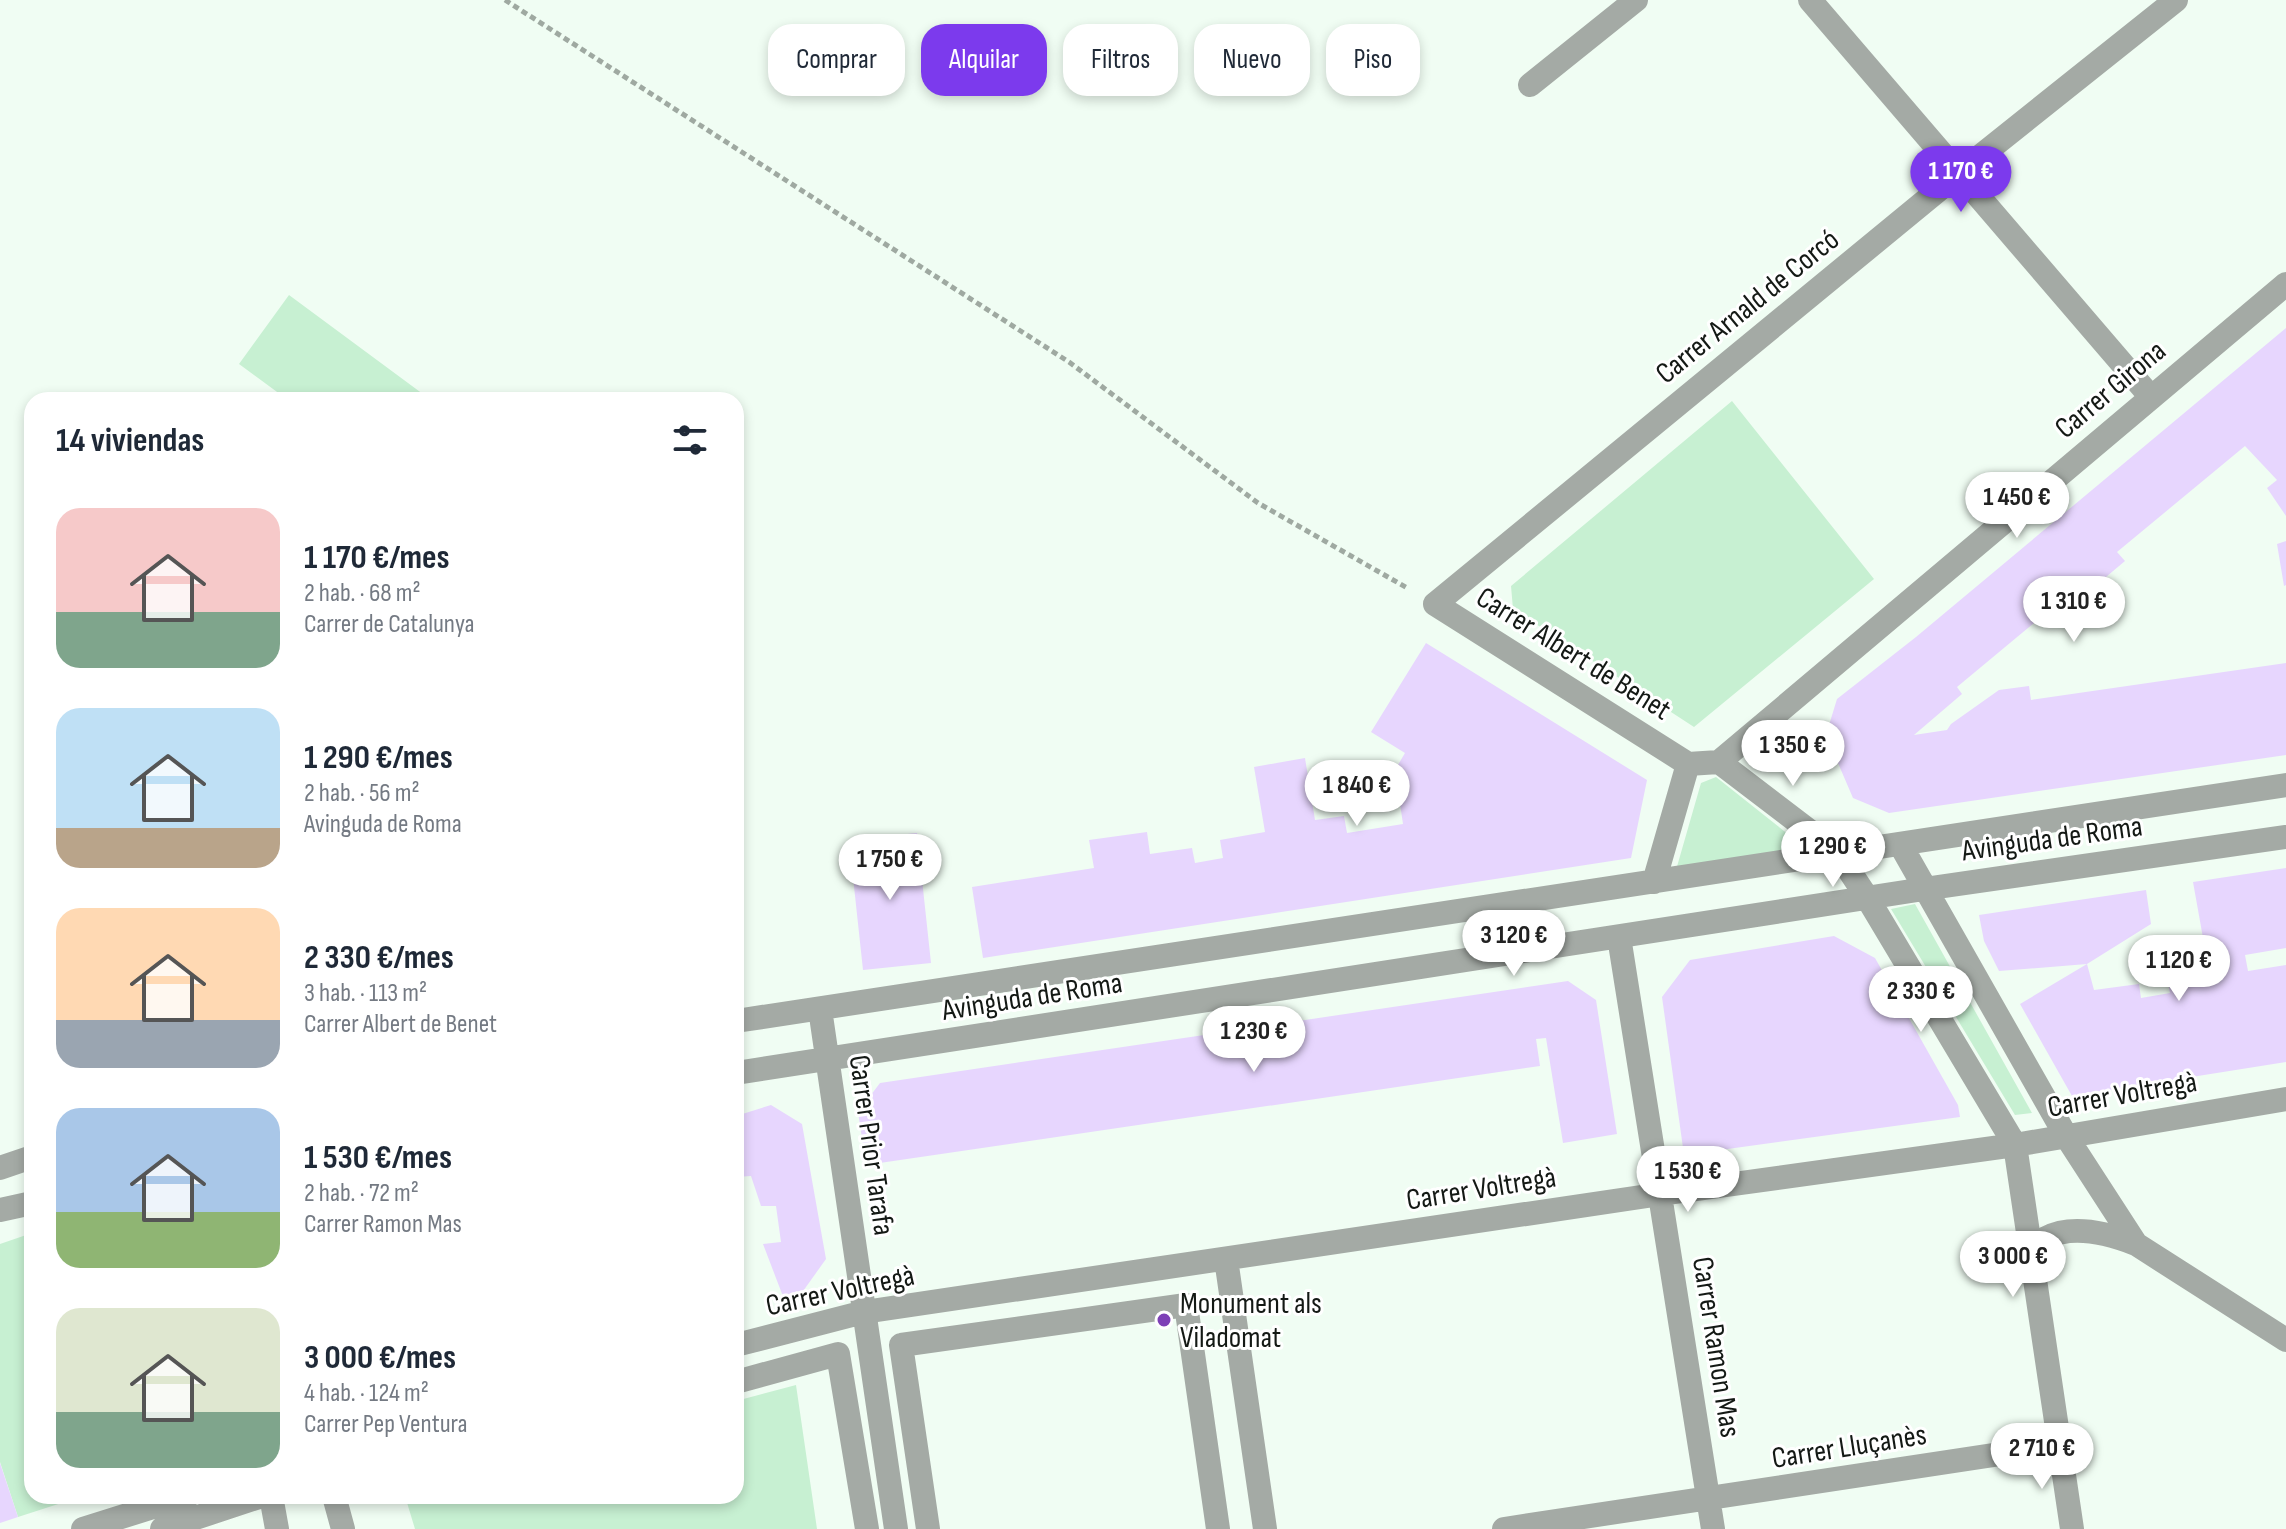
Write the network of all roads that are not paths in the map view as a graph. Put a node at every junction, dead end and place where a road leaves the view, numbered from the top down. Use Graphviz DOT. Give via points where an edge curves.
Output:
graph roads {
  1 [pos="1636,0"];
  2 [pos="1810,0"];
  3 [pos="2176,0"];
  4 [pos="1530,85"];
  5 [pos="1958,174"];
  6 [pos="2286,284"];
  7 [pos="2150,396"];
  8 [pos="1435,604"];
  9 [pos="1719,762"];
  10 [pos="1688,764"];
  11 [pos="2286,785"];
  12 [pos="2286,837"];
  13 [pos="1900,844"];
  14 [pos="1837,852"];
  15 [pos="1654,882"];
  16 [pos="1924,889"];
  17 [pos="1868,899"];
  18 [pos="1619,937"];
  19 [pos="820,1009"];
  20 [pos="744,1020"];
  21 [pos="828,1060"];
  22 [pos="744,1072"];
  23 [pos="2286,1099"];
  24 [pos="2066,1136"];
  25 [pos="2015,1145"];
  26 [pos="24,1160"];
  27 [pos="0,1168"];
  28 [pos="1661,1194"];
  29 [pos="24,1205"];
  30 [pos="0,1210"];
  31 [pos="2136,1244"];
  32 [pos="2030,1250"];
  33 [pos="1226,1259"];
  34 [pos="864,1312"];
  35 [pos="2286,1340"];
  36 [pos="744,1343"];
  37 [pos="744,1380"];
  38 [pos="2060,1445"];
  39 [pos="1708,1499"];
  40 [pos="163,1504"];
  41 [pos="238,1504"];
  42 [pos="272,1504"];
  43 [pos="336,1504"];
  44 [pos="83,1529"];
  45 [pos="162,1529"];
  46 [pos="277,1529"];
  47 [pos="343,1529"];
  48 [pos="867,1529"];
  49 [pos="896,1529"];
  50 [pos="928,1529"];
  51 [pos="1218,1529"];
  52 [pos="1265,1529"];
  53 [pos="1504,1529"];
  54 [pos="1713,1529"];
  55 [pos="2072,1529"];
  1 -- 4 [label="street"];
  2 -- 5 [label="street"];
  3 -- 5 [label="street, Carrer Arnald de Corcó"];
  5 -- 7 [label="street"];
  5 -- 8 [label="street, Carrer Arnald de Corcó"];
  6 -- 7 [label="street, Carrer Girona"];
  7 -- 9 [label="street, Carrer Girona"];
  8 -- 10 [label="street, Carrer Albert de Benet"];
  9 -- 10 [label="street"];
  9 -- 14 [label="street"];
  10 -- 15 [label="street"];
  11 -- 13 [label="street, Avinguda de Roma"];
  12 -- 16 [label="street, Avinguda de Roma"];
  13 -- 14 [label="street, Avinguda de Roma"];
  13 -- 16 [label="street"];
  14 -- 15 [label="street, Avinguda de Roma"];
  14 -- 17 [label="street"];
  15 -- 19 [label="street, Avinguda de Roma"];
  16 -- 17 [label="street, Avinguda de Roma"];
  16 -- 24 [label="street"];
  17 -- 18 [label="street, Avinguda de Roma"];
  17 -- 25 [label="street"];
  18 -- 21 [label="street, Avinguda de Roma"];
  18 -- 28 [label="street, Carrer Ramon Mas"];
  19 -- 20 [label="street, Avinguda de Roma"];
  19 -- 21 [label="street, Carrer Prior Tarafa"];
  21 -- 22 [label="street, Avinguda de Roma"];
  21 -- 34 [label="street, Carrer Prior Tarafa"];
  23 -- 24 [label="street, Carrer Voltregà"];
  24 -- 25 [label="street, Carrer Voltregà"];
  24 -- 31 [label="street"];
  25 -- 28 [label="street, Carrer Voltregà"];
  25 -- 32 [label="street"];
  26 -- 27 [label="street"];
  28 -- 33 [label="street, Carrer Voltregà"];
  28 -- 39 [label="street, Carrer Ramon Mas"];
  29 -- 30 [label="street"];
  31 -- 32 [label="street" via="2085,1232 2046,1238"];
  31 -- 35 [label="street"];
  32 -- 38 [label="street"];
  33 -- 34 [label="street, Carrer Voltregà"];
  33 -- 52 [label="street"];
  34 -- 36 [label="street, Carrer Voltregà"];
  34 -- 49 [label="street, Carrer Prior Tarafa"];
  37 -- 48 [label="street" via="838,1354"];
  38 -- 39 [label="street, Carrer Lluçanès"];
  38 -- 55 [label="street"];
  39 -- 53 [label="street, Carrer Lluçanès"];
  39 -- 54 [label="street, Carrer Ramon Mas"];
  40 -- 44 [label="street"];
  41 -- 45 [label="street"];
  42 -- 46 [label="street"];
  43 -- 47 [label="street"];
  50 -- 51 [label="street" via="901,1345 1186,1305"];
}
